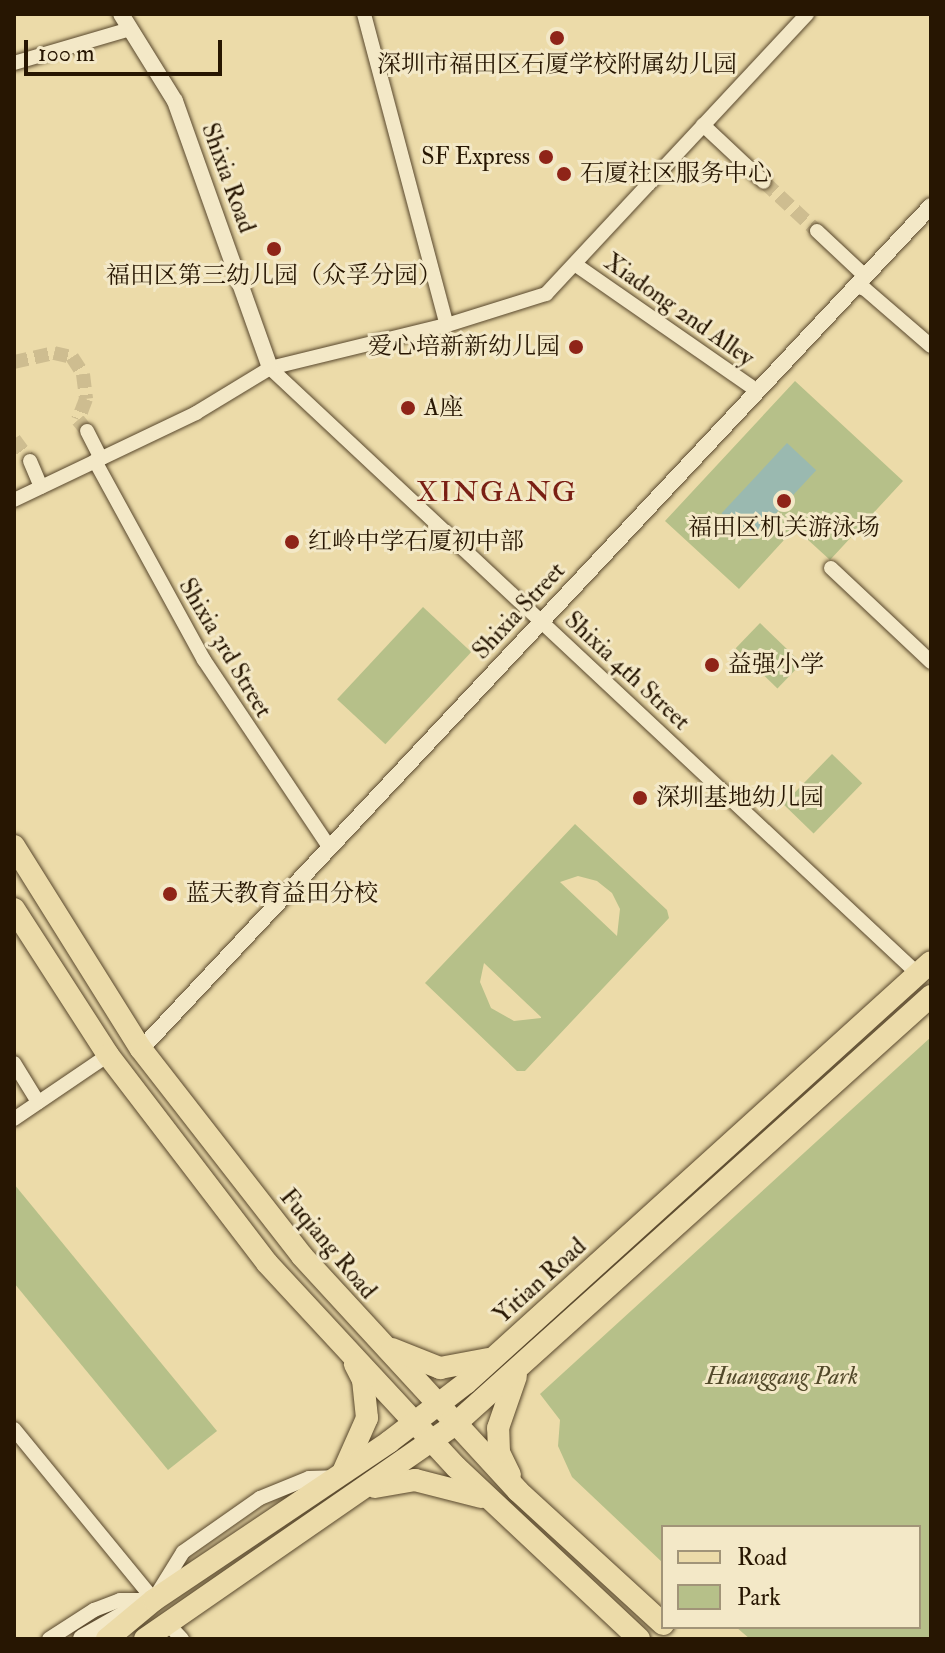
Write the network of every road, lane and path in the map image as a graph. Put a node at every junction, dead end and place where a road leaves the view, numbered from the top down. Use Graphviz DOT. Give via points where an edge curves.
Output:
graph roads {
  1 [pos="364,14"];
  2 [pos="807,14"];
  3 [pos="125,21"];
  4 [pos="14,63"];
  5 [pos="703,125"];
  6 [pos="764,182"];
  7 [pos="931,206"];
  8 [pos="817,231"];
  9 [pos="576,265"];
  10 [pos="860,281"];
  11 [pos="447,325"];
  12 [pos="931,346"];
  13 [pos="270,368"];
  14 [pos="757,391"];
  15 [pos="87,431"];
  16 [pos="98,460"];
  17 [pos="30,461"];
  18 [pos="41,487"];
  19 [pos="14,500"];
  20 [pos="831,568"];
  21 [pos="542,622"];
  22 [pos="931,662"];
  23 [pos="14,846"];
  24 [pos="330,848"];
  25 [pos="14,909"];
  26 [pos="924,968"];
  27 [pos="931,996"];
  28 [pos="141,1049"];
  29 [pos="108,1055"];
  30 [pos="14,1063"];
  31 [pos="38,1102"];
  32 [pos="14,1119"];
  33 [pos="368,1332"];
  34 [pos="346,1349"];
  35 [pos="500,1353"];
  36 [pos="525,1362"];
  37 [pos="436,1406"];
  38 [pos="415,1422"];
  39 [pos="454,1425"];
  40 [pos="14,1429"];
  41 [pos="433,1442"];
  42 [pos="340,1477"];
  43 [pos="366,1489"];
  44 [pos="518,1491"];
  45 [pos="496,1505"];
  46 [pos="154,1600"];
  47 [pos="661,1622"];
  48 [pos="168,1634"];
  49 [pos="49,1639"];
  50 [pos="83,1639"];
  51 [pos="107,1639"];
  52 [pos="145,1639"];
  53 [pos="639,1639"];
  1 -- 11 [label="street"];
  2 -- 5 [label="street"];
  3 -- 4 [label="street"];
  3 -- 13 [label="street, Shixia Road" via="175,101"];
  5 -- 6 [label="street"];
  5 -- 9 [label="street"];
  7 -- 10 [label="street, Shixia Street"];
  8 -- 10 [label="street"];
  9 -- 11 [label="street" via="539,298"];
  9 -- 14 [label="street, Xiadong 2nd Alley"];
  10 -- 12 [label="street"];
  10 -- 14 [label="street, Shixia Street"];
  11 -- 13 [label="street"];
  13 -- 16 [label="street" via="196,413"];
  13 -- 21 [label="street, Shixia 4th Street"];
  14 -- 21 [label="street, Shixia Street"];
  15 -- 16 [label="street, Shixia 3rd Street"];
  16 -- 18 [label="street"];
  16 -- 24 [label="street, Shixia 3rd Street" via="204,660"];
  17 -- 18 [label="street"];
  18 -- 19 [label="street"];
  20 -- 22 [label="street"];
  21 -- 24 [label="street, Shixia Street"];
  21 -- 26 [label="street, Shixia 4th Street"];
  23 -- 28 [label="main road, Fuqiang Road"];
  24 -- 28 [label="street, Shixia Street"];
  25 -- 29 [label="main road"];
  26 -- 35 [label="main road, Yitian Road"];
  27 -- 36 [label="main road, Yitian Road"];
  28 -- 33 [label="main road, Fuqiang Road" via="267,1213"];
  29 -- 31 [label="street"];
  29 -- 34 [label="main road" via="223,1209"];
  30 -- 31 [label="street"];
  31 -- 32 [label="street"];
  33 -- 35 [label="main road" via="418,1363 440,1368 478,1364"];
  33 -- 37 [label="main road, Fuqiang Road"];
  34 -- 38 [label="main road"];
  34 -- 42 [label="main road" via="363,1380 367,1418"];
  35 -- 37 [label="main road, Yitian Road"];
  36 -- 39 [label="main road, Yitian Road"];
  36 -- 44 [label="main road" via="510,1385 498,1428 499,1452"];
  37 -- 38 [label="main road, Yitian Road"];
  37 -- 39 [label="main road, Fuqiang Road"];
  38 -- 41 [label="main road"];
  38 -- 42 [label="main road, Yitian Road"];
  39 -- 41 [label="main road, Yitian Road"];
  39 -- 44 [label="main road, Fuqiang Road"];
  40 -- 46 [label="street"];
  41 -- 43 [label="main road, Yitian Road"];
  41 -- 45 [label="main road"];
  42 -- 46 [label="main road, Yitian Road"];
  43 -- 45 [label="main road" via="423,1480"];
  43 -- 48 [label="main road, Yitian Road"];
  44 -- 47 [label="main road, Fuqiang Road"];
  45 -- 53 [label="main road"];
  46 -- 49 [label="street" via="120,1600"];
  46 -- 50 [label="main road, Yitian Road"];
  46 -- 51 [label="main road, Yitian Road"];
  48 -- 52 [label="main road, Yitian Road"];
}
